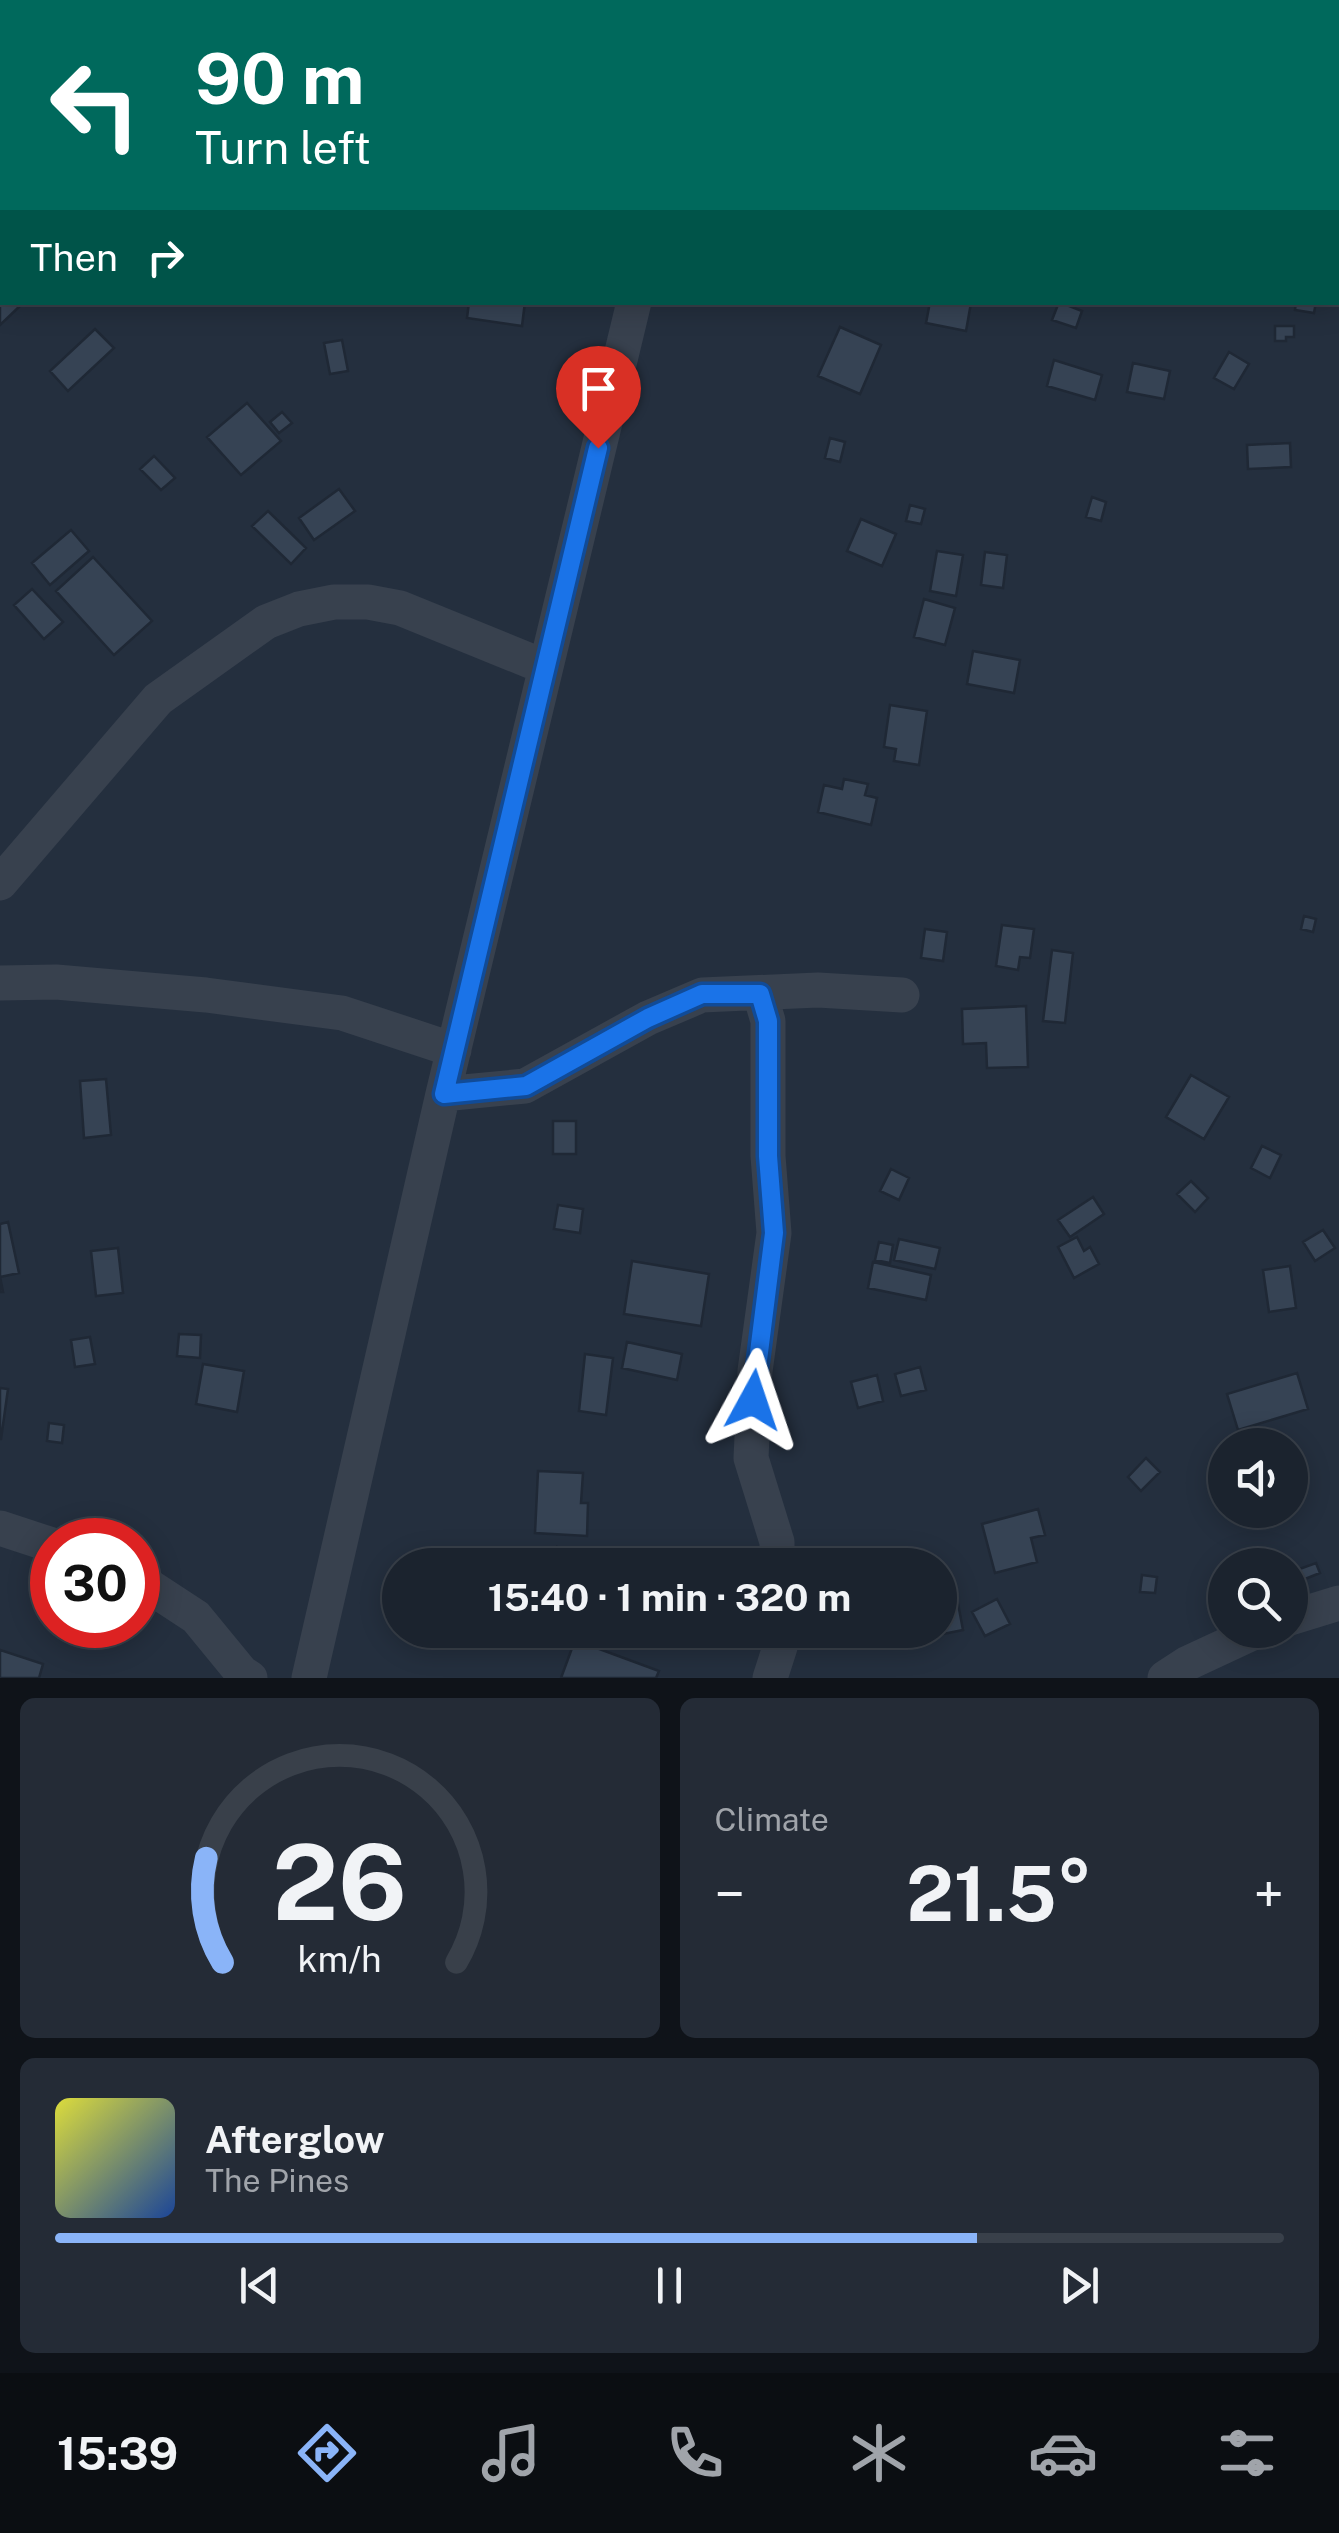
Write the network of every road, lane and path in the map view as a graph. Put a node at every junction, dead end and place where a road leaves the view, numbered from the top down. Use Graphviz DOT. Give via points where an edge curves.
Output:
graph roads {
  1 [pos="633,305"];
  2 [pos="545,668"];
  3 [pos="0,883"];
  4 [pos="0,966"];
  5 [pos="56,982"];
  6 [pos="0,983"];
  7 [pos="760,994"];
  8 [pos="902,995"];
  9 [pos="454,1050"];
  10 [pos="444,1094"];
  11 [pos="0,1528"];
  12 [pos="30,1537"];
  13 [pos="776,1548"];
  14 [pos="160,1593"];
  15 [pos="1339,1602"];
  16 [pos="1308,1612"];
  17 [pos="780,1648"];
  18 [pos="1220,1648"];
  19 [pos="250,1678"];
  20 [pos="310,1678"];
  21 [pos="770,1678"];
  22 [pos="1165,1678"];
  1 -- 2 [label="street"];
  2 -- 3 [label="street" via="400,608 368,602 334,602 266,622 158,698"];
  2 -- 9 [label="street"];
  4 -- 5 [label="street"];
  5 -- 6 [label="street"];
  5 -- 9 [label="street" via="342,1012"];
  7 -- 8 [label="street"];
  7 -- 10 [label="street" via="702,994 526,1086"];
  7 -- 13 [label="street" via="768,1021 774,1233 754,1371 751,1458"];
  9 -- 10 [label="street"];
  10 -- 20 [label="street"];
  11 -- 12 [label="street"];
  14 -- 19 [label="street" via="196,1617"];
  15 -- 16 [label="street"];
  17 -- 21 [label="street"];
  18 -- 22 [label="street"];
}
